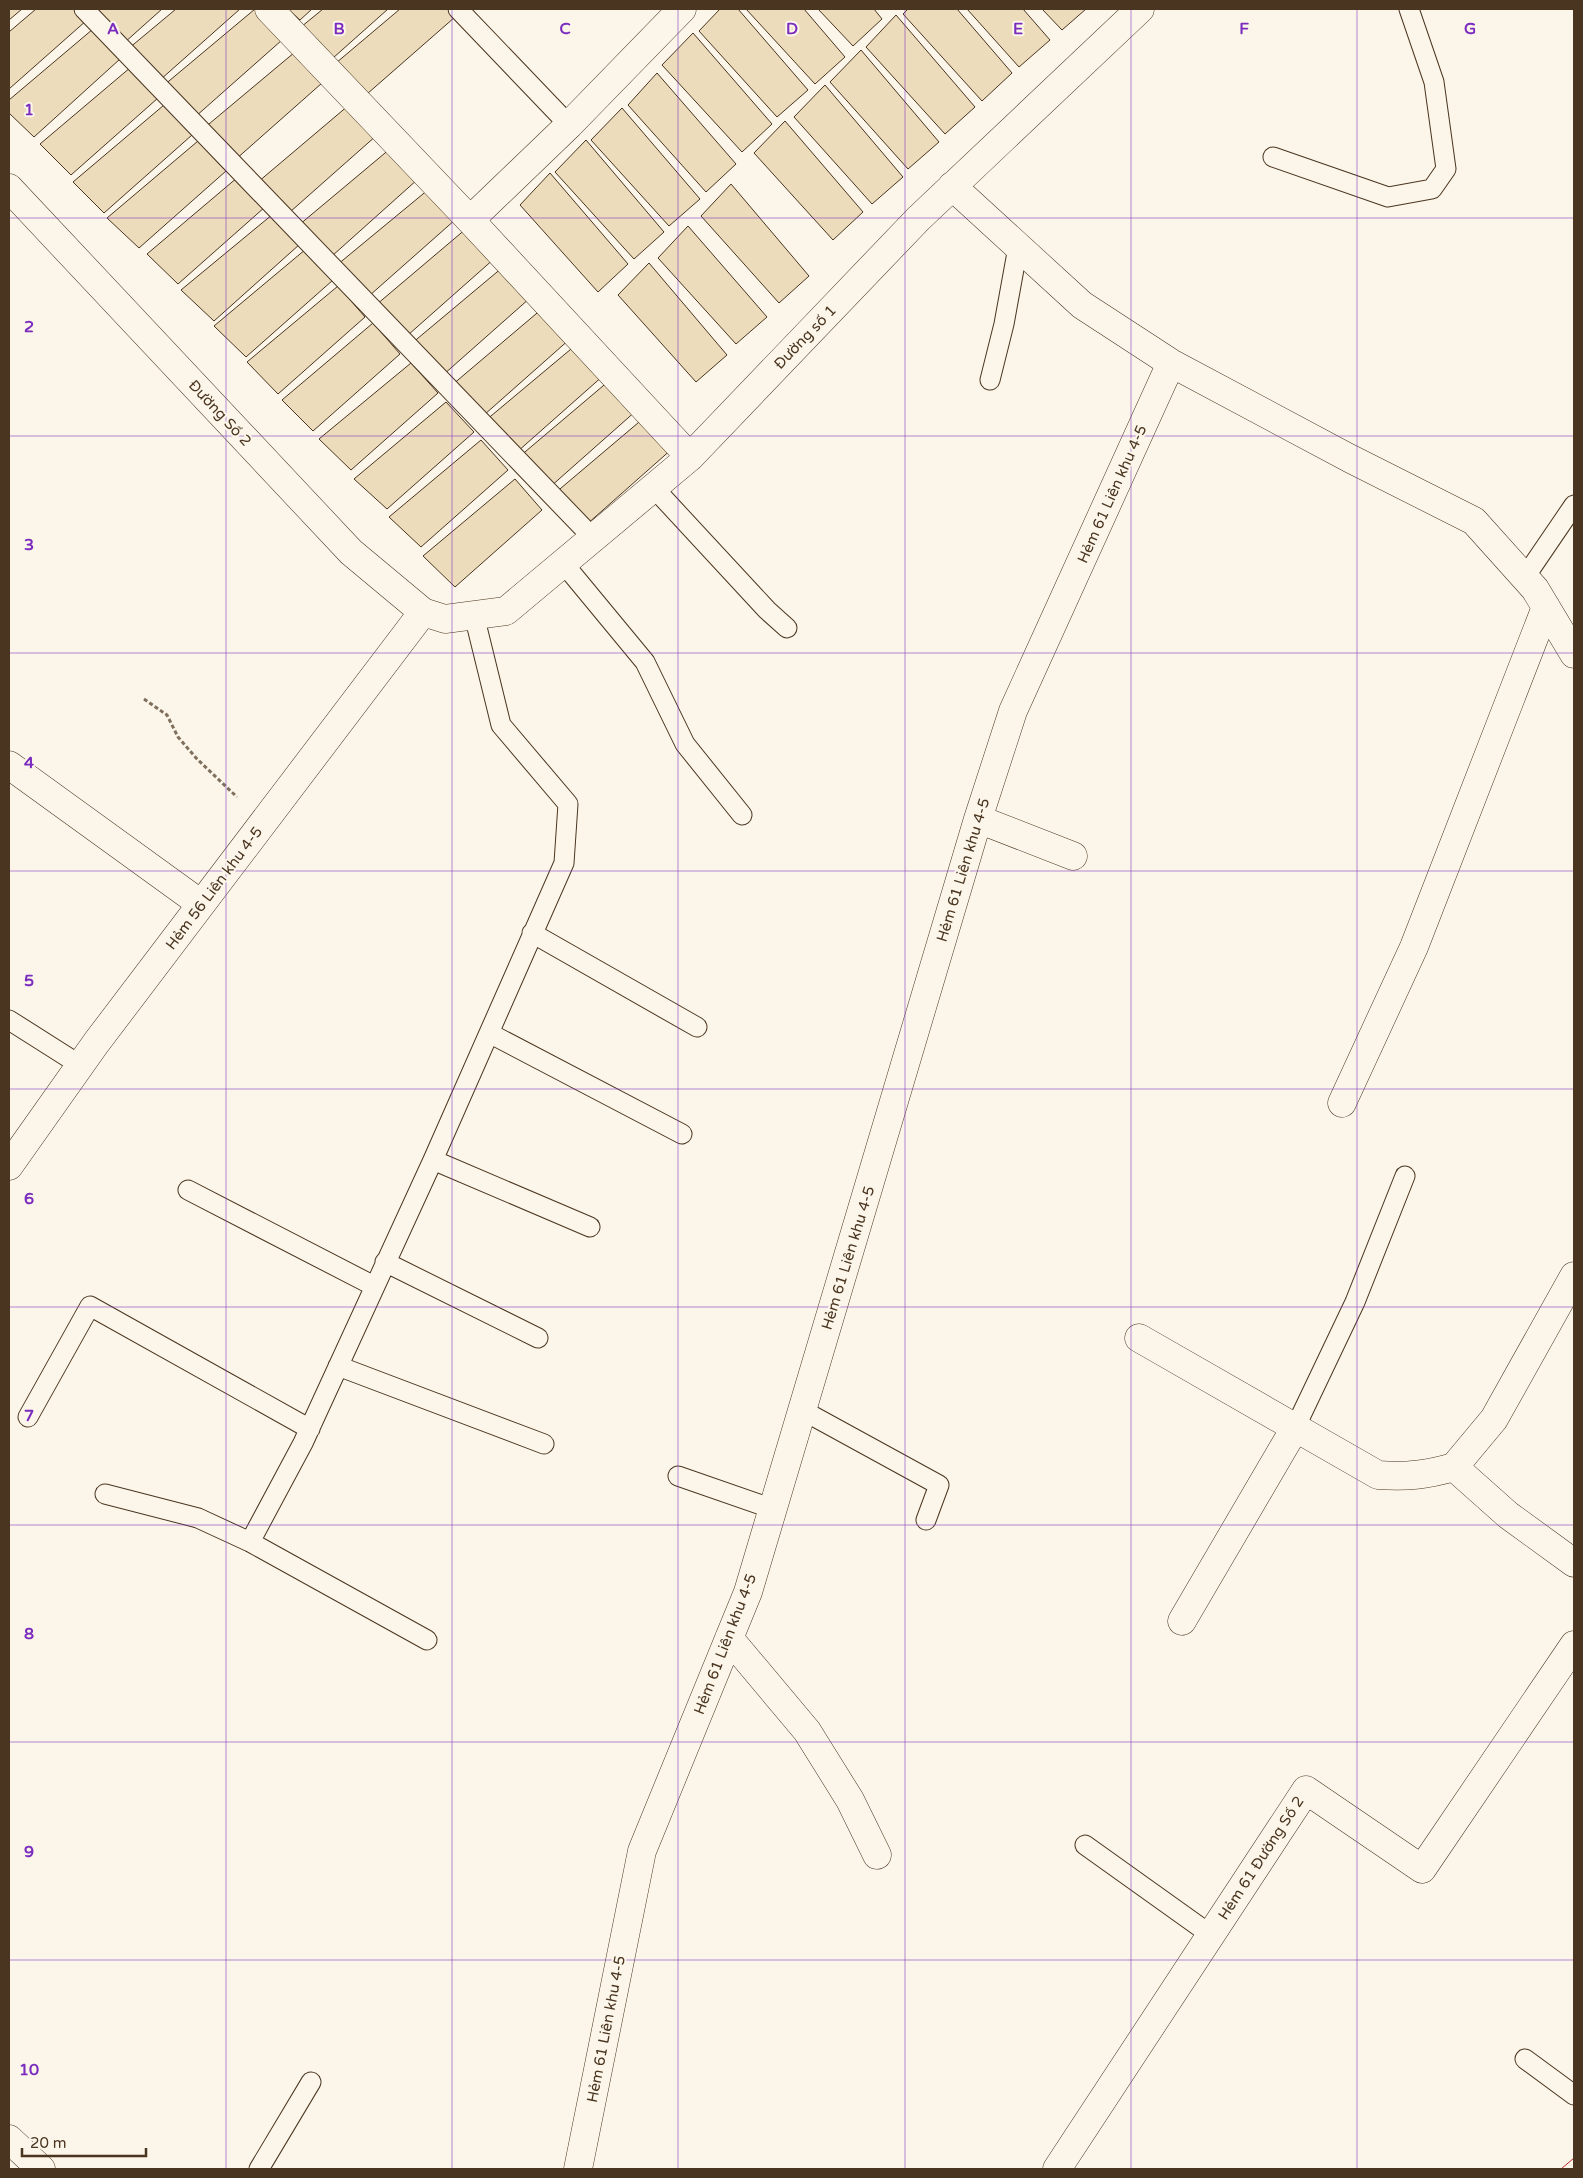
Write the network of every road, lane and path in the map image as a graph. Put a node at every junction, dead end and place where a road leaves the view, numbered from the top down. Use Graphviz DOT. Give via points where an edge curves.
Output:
graph roads {
  1 [pos="84,9"];
  2 [pos="269,9"];
  3 [pos="458,9"];
  4 [pos="1140,9"];
  5 [pos="1410,9"];
  6 [pos="666,14"];
  7 [pos="569,125"];
  8 [pos="1273,157"];
  9 [pos="952,186"];
  10 [pos="9,188"];
  11 [pos="470,220"];
  12 [pos="1018,246"];
  13 [pos="1171,363"];
  14 [pos="990,380"];
  15 [pos="690,457"];
  16 [pos="654,488"];
  17 [pos="1574,505"];
  18 [pos="594,539"];
  19 [pos="564,564"];
  20 [pos="1525,577"];
  21 [pos="1546,607"];
  22 [pos="474,615"];
  23 [pos="434,616"];
  24 [pos="787,628"];
  25 [pos="1574,654"];
  26 [pos="144,699"];
  27 [pos="9,746"];
  28 [pos="15,770"];
  29 [pos="742,815"];
  30 [pos="268,816"];
  31 [pos="978,819"];
  32 [pos="1073,856"];
  33 [pos="201,904"];
  34 [pos="532,933"];
  35 [pos="9,1020"];
  36 [pos="697,1027"];
  37 [pos="489,1033"];
  38 [pos="80,1065"];
  39 [pos="1342,1103"];
  40 [pos="682,1134"];
  41 [pos="433,1160"];
  42 [pos="9,1166"];
  43 [pos="1405,1176"];
  44 [pos="188,1190"];
  45 [pos="590,1227"];
  46 [pos="385,1262"];
  47 [pos="1574,1276"];
  48 [pos="374,1286"];
  49 [pos="538,1338"];
  50 [pos="1139,1338"];
  51 [pos="338,1366"];
  52 [pos="802,1410"];
  53 [pos="28,1417"];
  54 [pos="1295,1428"];
  55 [pos="310,1429"];
  56 [pos="544,1444"];
  57 [pos="1454,1468"];
  58 [pos="678,1476"];
  59 [pos="105,1494"];
  60 [pos="773,1509"];
  61 [pos="926,1520"];
  62 [pos="250,1542"];
  63 [pos="1574,1563"];
  64 [pos="1182,1621"];
  65 [pos="729,1638"];
  66 [pos="427,1640"];
  67 [pos="1574,1645"];
  68 [pos="1085,1845"];
  69 [pos="877,1855"];
  70 [pos="1211,1935"];
  71 [pos="1525,2059"];
  72 [pos="311,2082"];
  73 [pos="1574,2095"];
  74 [pos="9,2139"];
  75 [pos="41,2169"];
  76 [pos="259,2169"];
  77 [pos="578,2169"];
  78 [pos="1057,2169"];
  1 -- 18 [label="lane"];
  2 -- 11 [label="street"];
  3 -- 7 [label="lane"];
  4 -- 9 [label="street, Đường số 1"];
  5 -- 8 [label="lane" via="1434,82 1446,169 1432,190 1388,197"];
  6 -- 7 [label="street"];
  7 -- 11 [label="street"];
  9 -- 12 [label="street"];
  9 -- 15 [label="street, Đường số 1"];
  10 -- 23 [label="street, Đường Số 2" via="351,552"];
  11 -- 15 [label="street"];
  12 -- 13 [label="street" via="1082,305"];
  12 -- 14 [label="lane"];
  13 -- 20 [label="street" via="1474,521"];
  13 -- 31 [label="street, Hẻm 61 Liên khu 4-5" via="1013,711"];
  15 -- 16 [label="street, Đường số 1"];
  16 -- 18 [label="street, Đường số 1"];
  16 -- 24 [label="lane"];
  17 -- 20 [label="lane"];
  18 -- 19 [label="street, Đường số 1"];
  19 -- 22 [label="street, Đường số 1" via="506,612"];
  19 -- 29 [label="lane" via="645,662 686,744"];
  20 -- 21 [label="street"];
  21 -- 25 [label="street"];
  21 -- 39 [label="street" via="1414,947"];
  22 -- 23 [label="street, Đường số 1"];
  22 -- 34 [label="lane" via="501,726 568,804 564,863"];
  23 -- 30 [label="street, Hẻm 56 Liên khu 4-5"];
  26 -- 30 [label="path" via="167,715 178,737 233,794"];
  27 -- 28 [label="street"];
  28 -- 33 [label="street"];
  30 -- 33 [label="street, Hẻm 56 Liên khu 4-5"];
  31 -- 32 [label="street"];
  31 -- 52 [label="street, Hẻm 61 Liên khu 4-5"];
  33 -- 38 [label="street, Hẻm 56 Liên khu 4-5"];
  34 -- 36 [label="lane"];
  34 -- 37 [label="lane"];
  35 -- 38 [label="lane"];
  37 -- 40 [label="lane"];
  37 -- 41 [label="lane"];
  38 -- 42 [label="street, Hẻm 56 Liên khu 4-5"];
  41 -- 45 [label="lane"];
  41 -- 46 [label="lane"];
  43 -- 54 [label="lane" via="1355,1302"];
  44 -- 48 [label="lane"];
  46 -- 48 [label="lane"];
  46 -- 49 [label="lane"];
  47 -- 57 [label="street" via="1494,1419"];
  48 -- 51 [label="lane"];
  50 -- 54 [label="street"];
  51 -- 55 [label="lane"];
  51 -- 56 [label="lane"];
  52 -- 60 [label="street, Hẻm 61 Liên khu 4-5"];
  52 -- 61 [label="lane" via="939,1484"];
  53 -- 55 [label="lane" via="90,1306"];
  54 -- 57 [label="street" via="1378,1475 1407,1477"];
  54 -- 64 [label="street"];
  55 -- 62 [label="lane"];
  57 -- 63 [label="street" via="1508,1515"];
  58 -- 60 [label="lane"];
  59 -- 62 [label="lane" via="198,1518"];
  60 -- 65 [label="street, Hẻm 61 Liên khu 4-5" via="748,1592"];
  62 -- 66 [label="lane"];
  65 -- 69 [label="street" via="807,1731 850,1800"];
  65 -- 77 [label="street, Hẻm 61 Liên khu 4-5" via="642,1851"];
  67 -- 70 [label="street, Hẻm 61 Đường Số 2" via="1422,1869 1306,1790"];
  68 -- 70 [label="lane"];
  70 -- 78 [label="street, Hẻm 61 Đường Số 2"];
  71 -- 73 [label="lane"];
  72 -- 76 [label="lane"];
  74 -- 75 [label="street"];
}
